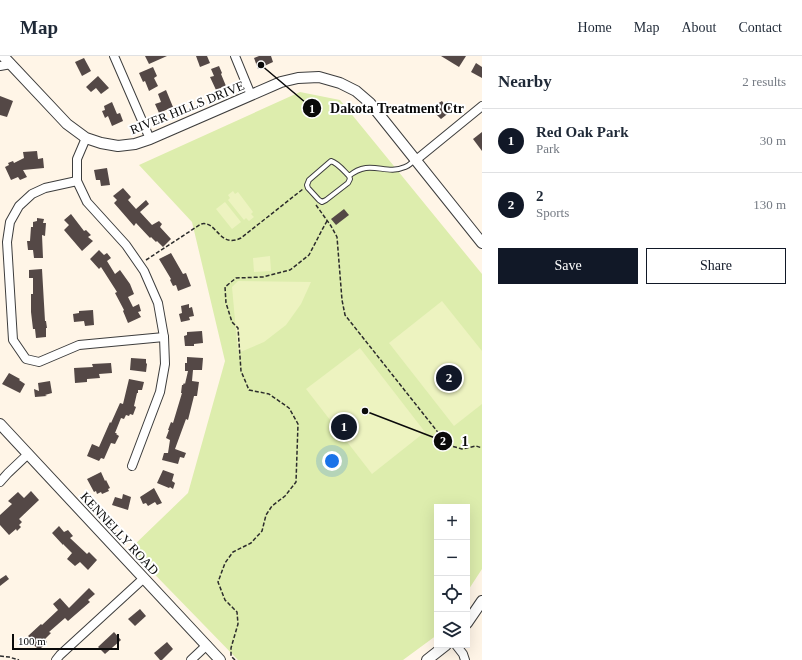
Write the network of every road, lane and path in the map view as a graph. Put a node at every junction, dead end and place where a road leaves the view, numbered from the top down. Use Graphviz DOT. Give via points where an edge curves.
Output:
graph roads {
  1 [pos="3,56"];
  2 [pos="114,56"];
  3 [pos="235,56"];
  4 [pos="11,64"];
  5 [pos="0,66"];
  6 [pos="251,95"];
  7 [pos="482,106"];
  8 [pos="86,138"];
  9 [pos="150,139"];
  10 [pos="416,160"];
  11 [pos="348,176"];
  12 [pos="78,181"];
  13 [pos="307,185"];
  14 [pos="482,243"];
  15 [pos="139,264"];
  16 [pos="164,337"];
  17 [pos="0,424"];
  18 [pos="482,448"];
  19 [pos="28,454"];
  20 [pos="132,466"];
  21 [pos="0,482"];
  22 [pos="144,578"];
  23 [pos="482,601"];
  24 [pos="470,619"];
  25 [pos="207,646"];
  26 [pos="442,648"];
  27 [pos="458,648"];
  28 [pos="0,656"];
  29 [pos="19,660"];
  30 [pos="56,660"];
  31 [pos="191,660"];
  32 [pos="220,660"];
  33 [pos="235,660"];
  34 [pos="427,660"];
  35 [pos="466,660"];
  1 -- 4 [label="street, RIVER HILLS DRIVE"];
  2 -- 9 [label="street"];
  3 -- 6 [label="street"];
  4 -- 5 [label="street"];
  4 -- 8 [label="street, RIVER HILLS DRIVE" via="67,124"];
  6 -- 9 [label="street, RIVER HILLS DRIVE"];
  6 -- 10 [label="street, RIVER HILLS DRIVE" via="281,82 298,78 319,78 340,83 370,102"];
  7 -- 10 [label="street"];
  8 -- 9 [label="street, RIVER HILLS DRIVE" via="118,146"];
  8 -- 12 [label="street" via="77,159"];
  10 -- 11 [label="lane" via="399,169 368,167"];
  10 -- 14 [label="street, RIVER HILLS DRIVE"];
  11 -- 13 [label="lane" via="331,161 309,180"];
  11 -- 13 [label="lane" via="348,183 322,202"];
  12 -- 15 [label="street" via="87,202 126,245"];
  12 -- 16 [label="street" via="45,188 32,194 19,206 10,222 7,242 13,340 26,359 39,362 79,345"];
  13 -- 15 [label="path" via="237,240 225,239 205,223"];
  15 -- 16 [label="street" via="158,304"];
  16 -- 20 [label="street" via="165,364 160,392"];
  17 -- 19 [label="street, KENNELLY ROAD"];
  18 -- 33 [label="path" via="476,446 462,449 448,445 345,315 337,237 327,221 309,255 290,270 263,277 236,278 226,287 226,303 232,322 238,328 241,371 249,390 269,394 289,408 298,424 296,482 285,496 272,506 266,515 262,531 251,543 233,552 225,563 218,582 225,600 237,612 238,624 231,648 231,656"];
  19 -- 21 [label="street"];
  19 -- 22 [label="street, KENNELLY ROAD"];
  22 -- 25 [label="street, KENNELLY ROAD"];
  22 -- 30 [label="street"];
  23 -- 24 [label="street"];
  25 -- 31 [label="street"];
  25 -- 32 [label="street, KENNELLY ROAD"];
  26 -- 34 [label="street"];
  27 -- 35 [label="street"];
  28 -- 29 [label="path"];
}
